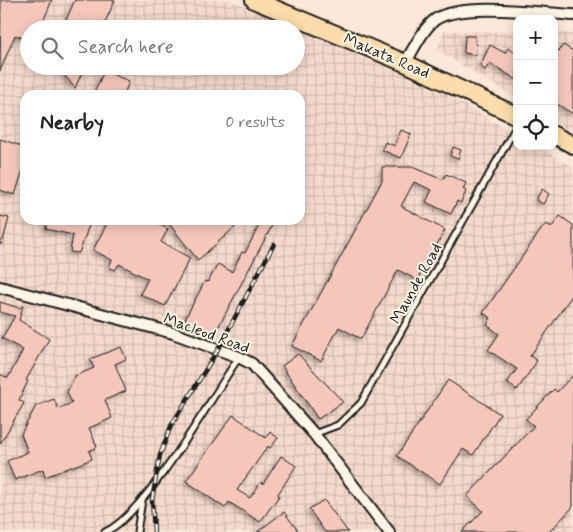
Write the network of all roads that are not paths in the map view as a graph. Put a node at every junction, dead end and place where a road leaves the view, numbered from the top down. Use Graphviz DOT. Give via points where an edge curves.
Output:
graph roads {
  1 [pos="254,0"];
  2 [pos="573,15"];
  3 [pos="303,20"];
  4 [pos="305,21"];
  5 [pos="405,62"];
  6 [pos="513,114"];
  7 [pos="513,132"];
  8 [pos="558,137"];
  9 [pos="573,145"];
  10 [pos="0,287"];
  11 [pos="239,356"];
  12 [pos="314,434"];
  13 [pos="142,499"];
  14 [pos="105,532"];
  15 [pos="137,532"];
  16 [pos="389,532"];
  1 -- 3 [label="main road, Makata Road"];
  2 -- 5 [label="street" via="452,12 429,26"];
  4 -- 5 [label="main road, Makata Road"];
  5 -- 6 [label="main road, Makata Road"];
  7 -- 12 [label="lane, Maunde Road" via="361,403 338,425"];
  8 -- 9 [label="main road"];
  10 -- 11 [label="street, Macleod Road" via="174,333"];
  11 -- 12 [label="street, Macleod Road" via="252,364"];
  11 -- 13 [label="lane" via="156,483"];
  12 -- 16 [label="street, Macleod Road"];
  13 -- 14 [label="lane" via="126,518"];
  13 -- 15 [label="lane"];
}
